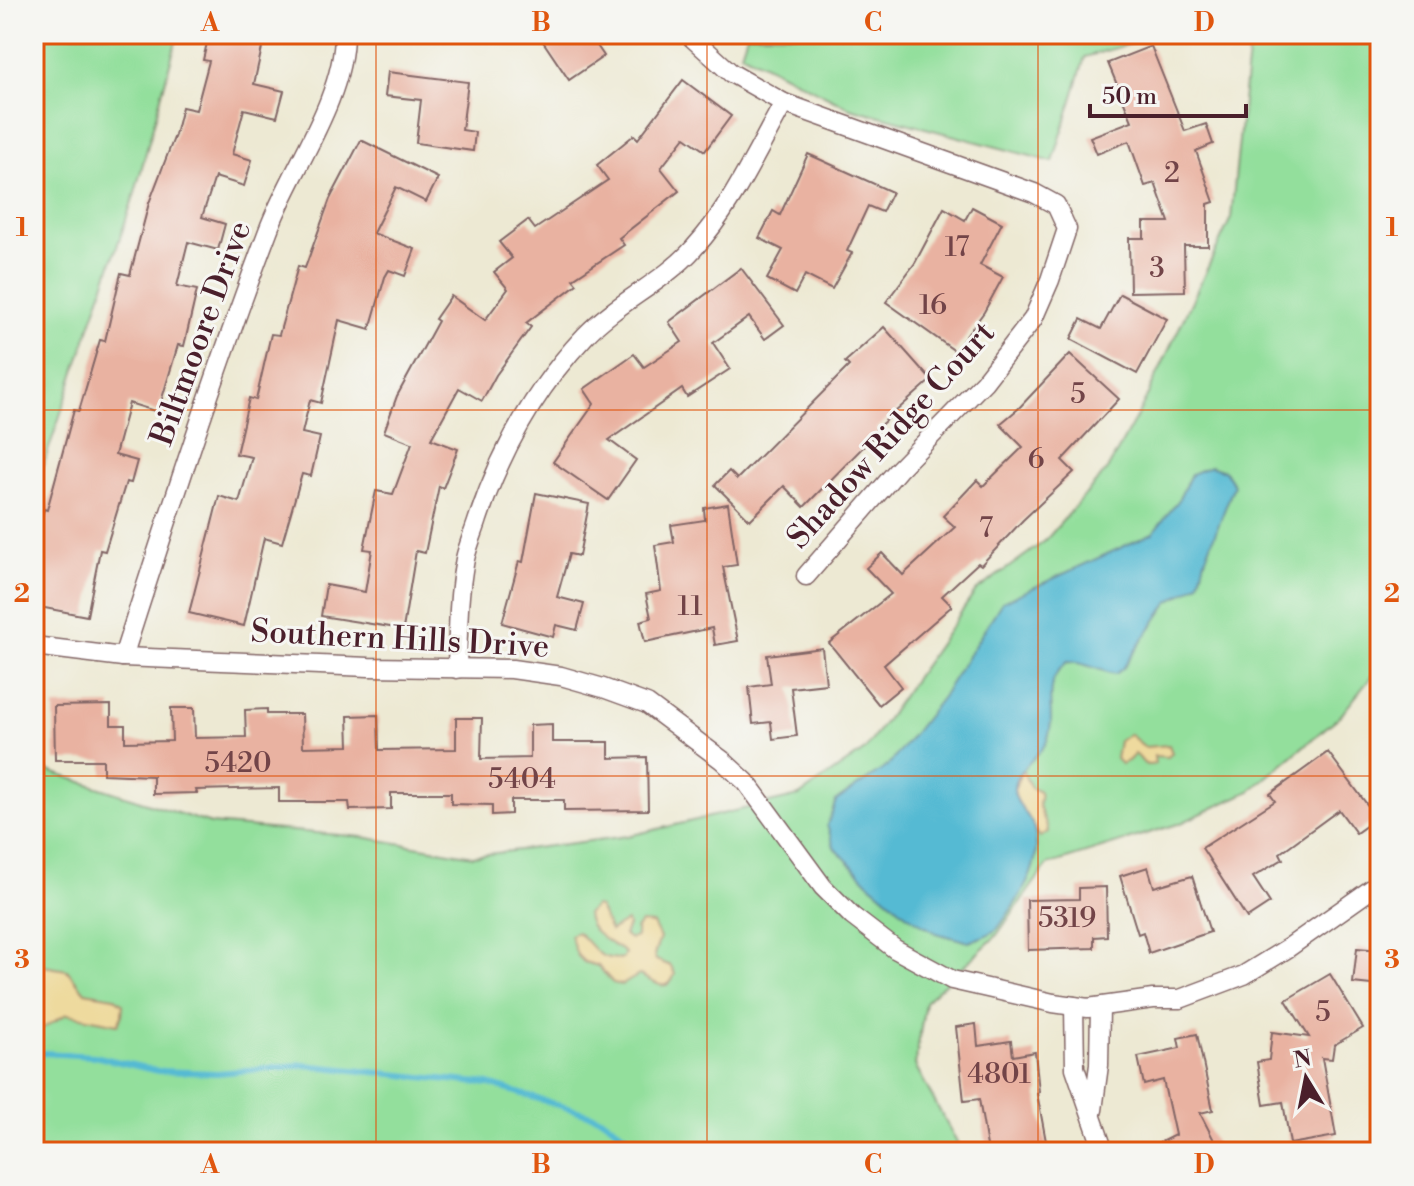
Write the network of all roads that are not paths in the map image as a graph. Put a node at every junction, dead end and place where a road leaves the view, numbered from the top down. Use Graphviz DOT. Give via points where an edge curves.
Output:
graph roads {
  1 [pos="344,34"];
  2 [pos="688,34"];
  3 [pos="784,103"];
  4 [pos="806,576"];
  5 [pos="34,646"];
  6 [pos="123,657"];
  7 [pos="457,669"];
  8 [pos="1380,883"];
  9 [pos="1074,1006"];
  10 [pos="1100,1007"];
  11 [pos="1092,1113"];
  12 [pos="1104,1152"];
  1 -- 6 [label="street, Biltmoore Drive" via="344,52 330,95 264,241"];
  2 -- 3 [label="street, Shadow Ridge Court" via="731,73"];
  3 -- 4 [label="street, Shadow Ridge Court" via="1034,193 1056,205 1067,229 1033,319 984,382"];
  3 -- 7 [label="street" via="722,212 695,247 586,335 535,397 510,438 466,556"];
  5 -- 6 [label="street, Southern Hills Drive"];
  6 -- 7 [label="street, Southern Hills Drive"];
  7 -- 9 [label="street, Southern Hills Drive" via="561,676 647,704 746,782 823,887 895,949 952,980"];
  8 -- 10 [label="street, Southern Hills Drive" via="1244,975 1180,999"];
  9 -- 10 [label="street, Southern Hills Drive"];
  9 -- 11 [label="street" via="1075,1068"];
  10 -- 11 [label="street"];
  11 -- 12 [label="street"];
}
